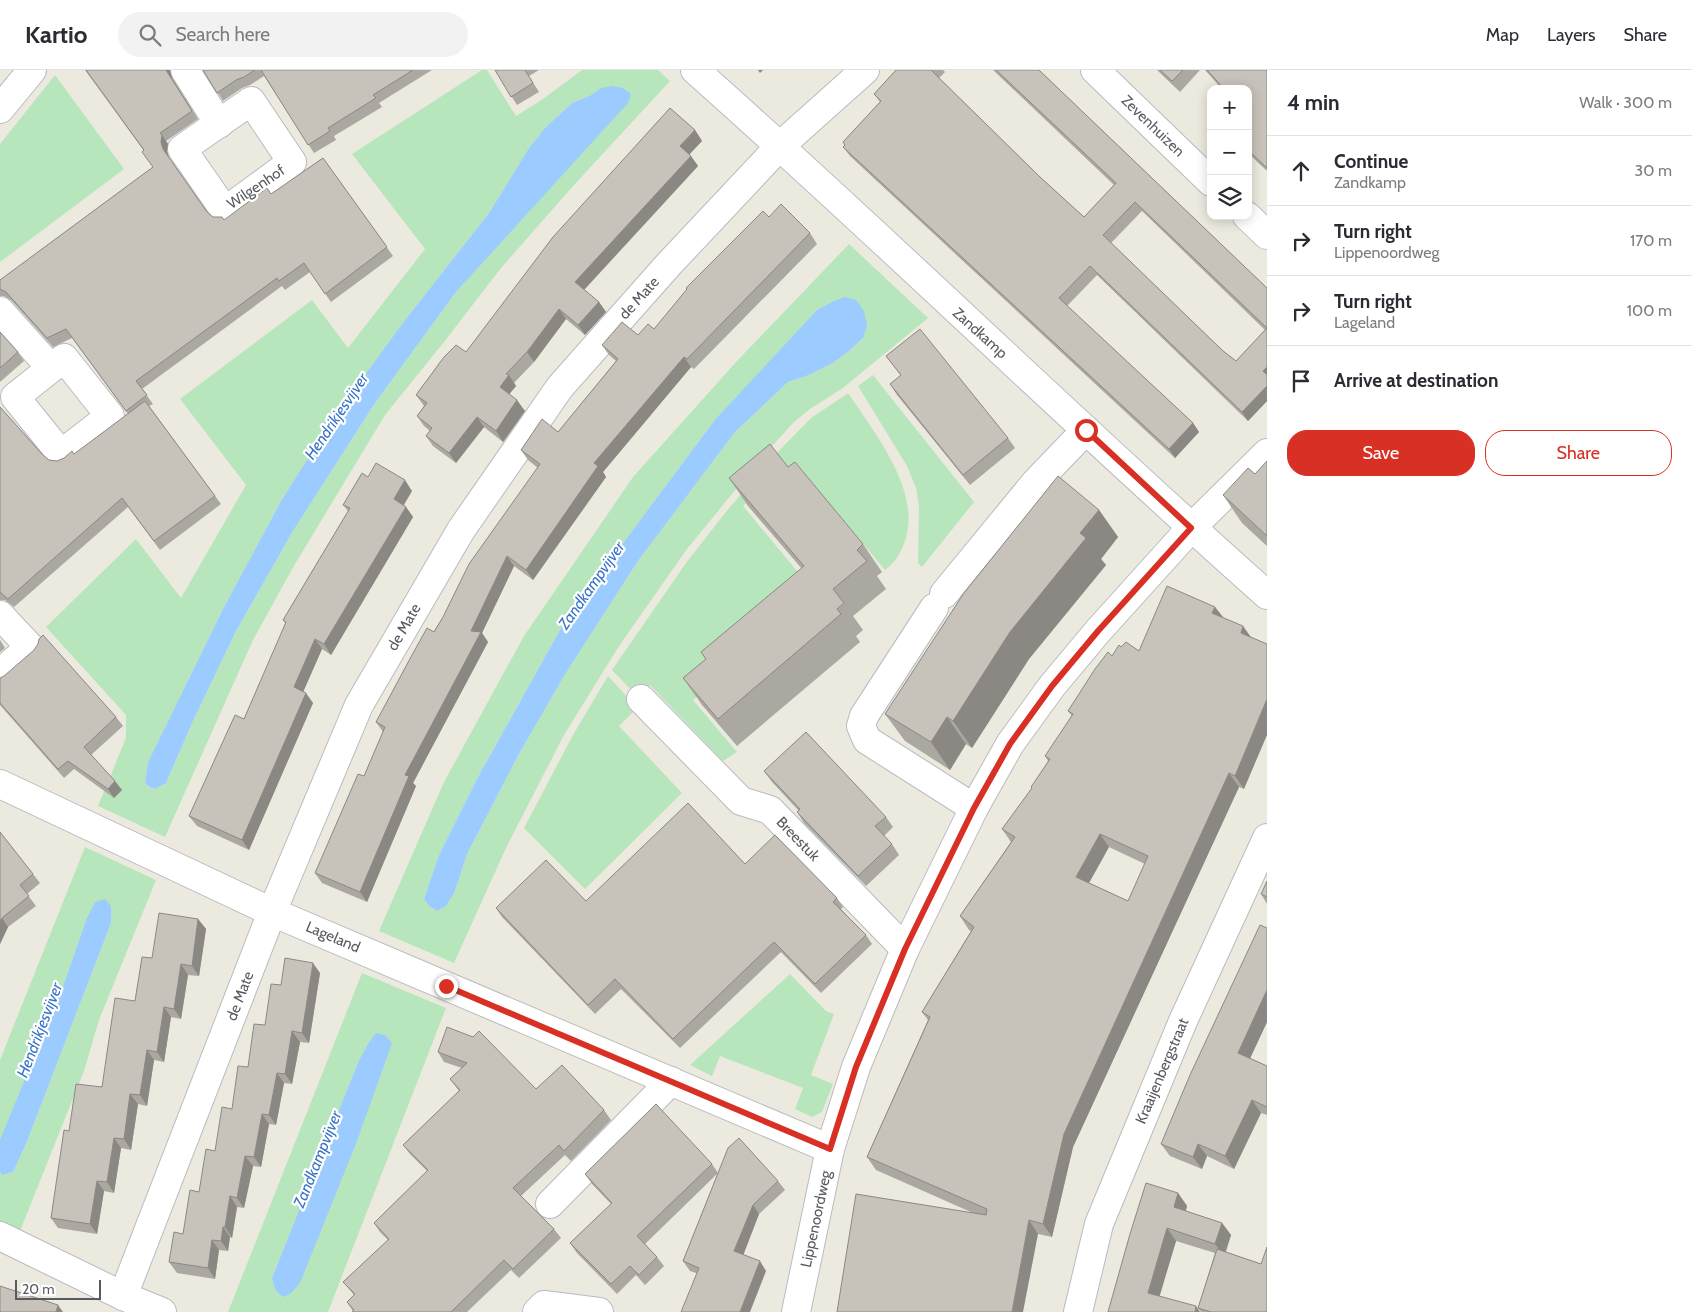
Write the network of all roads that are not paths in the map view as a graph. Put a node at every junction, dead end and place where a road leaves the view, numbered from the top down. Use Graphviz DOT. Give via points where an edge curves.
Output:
graph roads {
  1 [pos="32,70"];
  2 [pos="185,70"];
  3 [pos="695,70"];
  4 [pos="865,70"];
  5 [pos="1095,70"];
  6 [pos="0,109"];
  7 [pos="219,124"];
  8 [pos="780,146"];
  9 [pos="1207,178"];
  10 [pos="1251,220"];
  11 [pos="1267,235"];
  12 [pos="0,311"];
  13 [pos="51,368"];
  14 [pos="1086,430"];
  15 [pos="1267,453"];
  16 [pos="1191,528"];
  17 [pos="1267,595"];
  18 [pos="0,615"];
  19 [pos="0,674"];
  20 [pos="640,699"];
  21 [pos="0,784"];
  22 [pos="974,808"];
  23 [pos="1267,838"];
  24 [pos="272,912"];
  25 [pos="905,949"];
  26 [pos="671,1081"];
  27 [pos="830,1149"];
  28 [pos="550,1204"];
  29 [pos="0,1236"];
  30 [pos="123,1296"];
  31 [pos="162,1312"];
  32 [pos="537,1312"];
  33 [pos="599,1312"];
  34 [pos="796,1312"];
  35 [pos="1078,1312"];
  1 -- 6 [label="street"];
  2 -- 7 [label="street"];
  3 -- 8 [label="street, Zandkamp"];
  4 -- 8 [label="street, de Mate"];
  5 -- 9 [label="street, Zevenhuizen"];
  8 -- 14 [label="street, Zandkamp"];
  8 -- 24 [label="street, de Mate" via="560,387 460,530 359,705"];
  10 -- 11 [label="street"];
  12 -- 13 [label="street"];
  14 -- 16 [label="street, Zandkamp"];
  14 -- 22 [label="street" via="1035,483 939,601 864,716 861,726 867,740"];
  15 -- 16 [label="street, Lippenoordweg"];
  16 -- 17 [label="street, Zandkamp"];
  16 -- 22 [label="street, Lippenoordweg" via="1052,686 1010,744"];
  18 -- 19 [label="street" via="30,647"];
  20 -- 25 [label="street, Breestuk" via="741,802 770,810"];
  21 -- 24 [label="street, Lageland"];
  22 -- 25 [label="street, Lippenoordweg"];
  23 -- 35 [label="street, Kraaijenbergstraat" via="1183,1021 1099,1224"];
  24 -- 26 [label="street, Lageland"];
  24 -- 30 [label="street, de Mate"];
  25 -- 27 [label="street, Lippenoordweg" via="856,1067"];
  26 -- 27 [label="street, Lageland"];
  26 -- 28 [label="street"];
  27 -- 34 [label="street, Lippenoordweg"];
  29 -- 30 [label="street"];
  30 -- 31 [label="street"];
  32 -- 33 [label="street" via="544,1305"];
}
